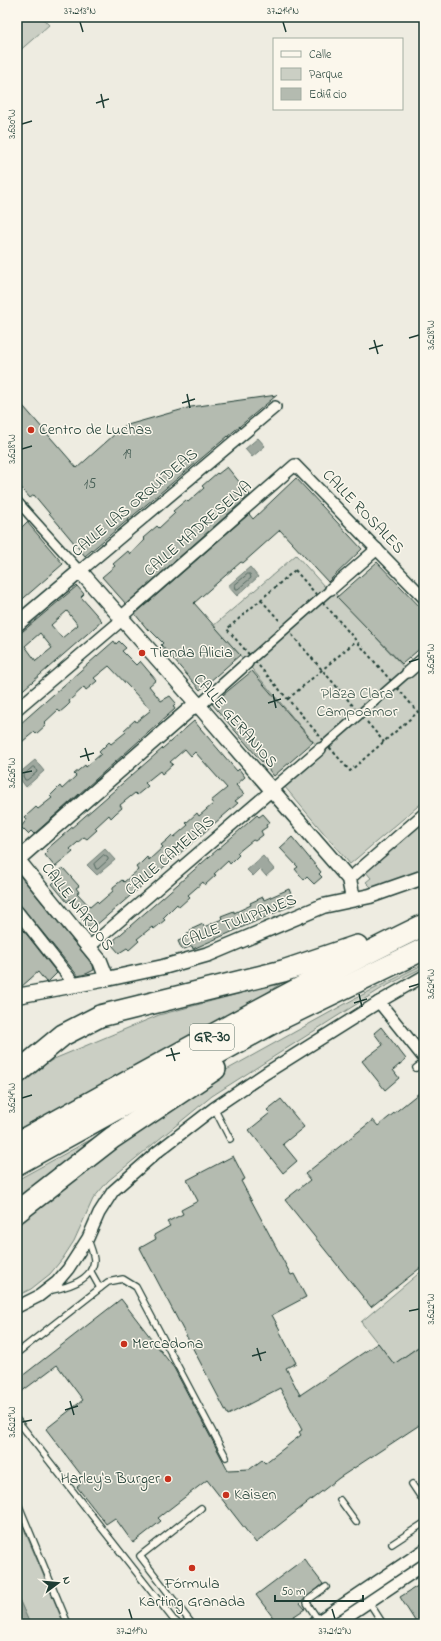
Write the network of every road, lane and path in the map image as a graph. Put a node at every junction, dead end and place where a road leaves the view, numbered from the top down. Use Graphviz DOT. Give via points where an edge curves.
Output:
graph roads {
  1 [pos="275,407"];
  2 [pos="295,465"];
  3 [pos="17,501"];
  4 [pos="377,550"];
  5 [pos="80,571"];
  6 [pos="331,588"];
  7 [pos="424,598"];
  8 [pos="319,599"];
  9 [pos="261,600"];
  10 [pos="122,618"];
  11 [pos="17,624"];
  12 [pos="286,628"];
  13 [pos="356,641"];
  14 [pos="424,658"];
  15 [pos="250,661"];
  16 [pos="322,670"];
  17 [pos="408,672"];
  18 [pos="394,684"];
  19 [pos="288,699"];
  20 [pos="198,704"];
  21 [pos="17,709"];
  22 [pos="360,714"];
  23 [pos="384,742"];
  24 [pos="323,746"];
  25 [pos="272,790"];
  26 [pos="424,814"];
  27 [pos="17,859"];
  28 [pos="424,877"];
  29 [pos="349,879"];
  30 [pos="354,899"];
  31 [pos="17,911"];
  32 [pos="416,929"];
  33 [pos="89,947"];
  34 [pos="424,949"];
  35 [pos="424,976"];
  36 [pos="107,979"];
  37 [pos="76,986"];
  38 [pos="17,996"];
  39 [pos="379,1002"];
  40 [pos="278,1020"];
  41 [pos="424,1058"];
  42 [pos="424,1062"];
  43 [pos="21,1068"];
  44 [pos="416,1068"];
  45 [pos="214,1108"];
  46 [pos="230,1139"];
  47 [pos="17,1143"];
  48 [pos="17,1164"];
  49 [pos="17,1212"];
  50 [pos="88,1238"];
  51 [pos="91,1272"];
  52 [pos="100,1288"];
  53 [pos="46,1291"];
  54 [pos="17,1307"];
  55 [pos="17,1353"];
  56 [pos="17,1420"];
  57 [pos="226,1457"];
  58 [pos="412,1484"];
  59 [pos="17,1500"];
  60 [pos="340,1500"];
  61 [pos="424,1502"];
  62 [pos="201,1508"];
  63 [pos="356,1522"];
  64 [pos="424,1523"];
  65 [pos="392,1544"];
  66 [pos="424,1550"];
  67 [pos="424,1565"];
  68 [pos="326,1587"];
  69 [pos="369,1602"];
  70 [pos="174,1622"];
  71 [pos="316,1622"];
  72 [pos="68,1624"];
  73 [pos="179,1624"];
  74 [pos="192,1624"];
  75 [pos="336,1624"];
  76 [pos="383,1624"];
  1 -- 5 [label="street, CALLE LAS ORQUÍDEAS"];
  2 -- 4 [label="street, CALLE ROSALES"];
  2 -- 10 [label="street, CALLE MADRESELVA"];
  3 -- 5 [label="street"];
  4 -- 6 [label="street"];
  4 -- 7 [label="street, CALLE ROSALES"];
  5 -- 10 [label="street, CALLE GERANIOS"];
  5 -- 11 [label="street, CALLE LAS ORQUÍDEAS"];
  6 -- 8 [label="street"];
  8 -- 9 [label="path" via="295,570"];
  8 -- 12 [label="street"];
  8 -- 13 [label="path"];
  9 -- 12 [label="path"];
  9 -- 15 [label="path" via="227,629"];
  10 -- 20 [label="street, CALLE GERANIOS"];
  10 -- 21 [label="street, CALLE MADRESELVA"];
  12 -- 15 [label="street"];
  12 -- 16 [label="path"];
  13 -- 16 [label="path"];
  13 -- 18 [label="path"];
  14 -- 17 [label="street"];
  15 -- 19 [label="path"];
  15 -- 20 [label="street"];
  16 -- 19 [label="path"];
  16 -- 22 [label="path"];
  17 -- 18 [label="street"];
  18 -- 22 [label="street"];
  18 -- 23 [label="path" via="418,712"];
  19 -- 24 [label="path"];
  20 -- 25 [label="street, CALLE GERANIOS"];
  20 -- 27 [label="street"];
  22 -- 23 [label="path"];
  22 -- 24 [label="street"];
  23 -- 24 [label="path" via="350,771"];
  24 -- 25 [label="street"];
  25 -- 29 [label="street, CALLE GERANIOS"];
  25 -- 33 [label="street, CALLE CAMELIAS"];
  26 -- 29 [label="street"];
  27 -- 33 [label="street, CALLE NARDOS"];
  28 -- 30 [label="street, CALLE TULIPANES"];
  29 -- 30 [label="street, CALLE GERANIOS"];
  30 -- 36 [label="street, CALLE TULIPANES" via="323,906 209,954"];
  31 -- 37 [label="street"];
  32 -- 43 [label="highway" via="375,939 283,972 100,1016 63,1035"];
  32 -- 47 [label="highway, GR-30" via="268,1006"];
  33 -- 36 [label="street, CALLE NARDOS" via="100,961"];
  34 -- 40 [label="highway, GR-30"];
  35 -- 39 [label="street"];
  36 -- 37 [label="street, CALLE TULIPANES"];
  37 -- 38 [label="street, CALLE TULIPANES"];
  39 -- 41 [label="street"];
  39 -- 45 [label="street"];
  40 -- 48 [label="highway, GR-30"];
  40 -- 49 [label="highway" via="261,1041 112,1138"];
  42 -- 44 [label="lane"];
  45 -- 46 [label="lane"];
  45 -- 50 [label="street" via="156,1152 113,1191 99,1213"];
  50 -- 51 [label="lane" via="94,1260"];
  50 -- 53 [label="street" via="68,1269"];
  51 -- 52 [label="lane"];
  51 -- 53 [label="lane" via="62,1288"];
  52 -- 55 [label="lane"];
  52 -- 57 [label="lane" via="108,1282 123,1279 136,1287"];
  53 -- 54 [label="street"];
  56 -- 70 [label="lane"];
  58 -- 61 [label="lane"];
  59 -- 72 [label="lane"];
  60 -- 63 [label="lane"];
  62 -- 74 [label="lane" via="140,1556"];
  64 -- 65 [label="lane"];
  66 -- 71 [label="street"];
  67 -- 69 [label="street"];
  68 -- 71 [label="lane" via="307,1603"];
  69 -- 75 [label="street"];
  69 -- 76 [label="lane"];
  70 -- 73 [label="lane"];
}
